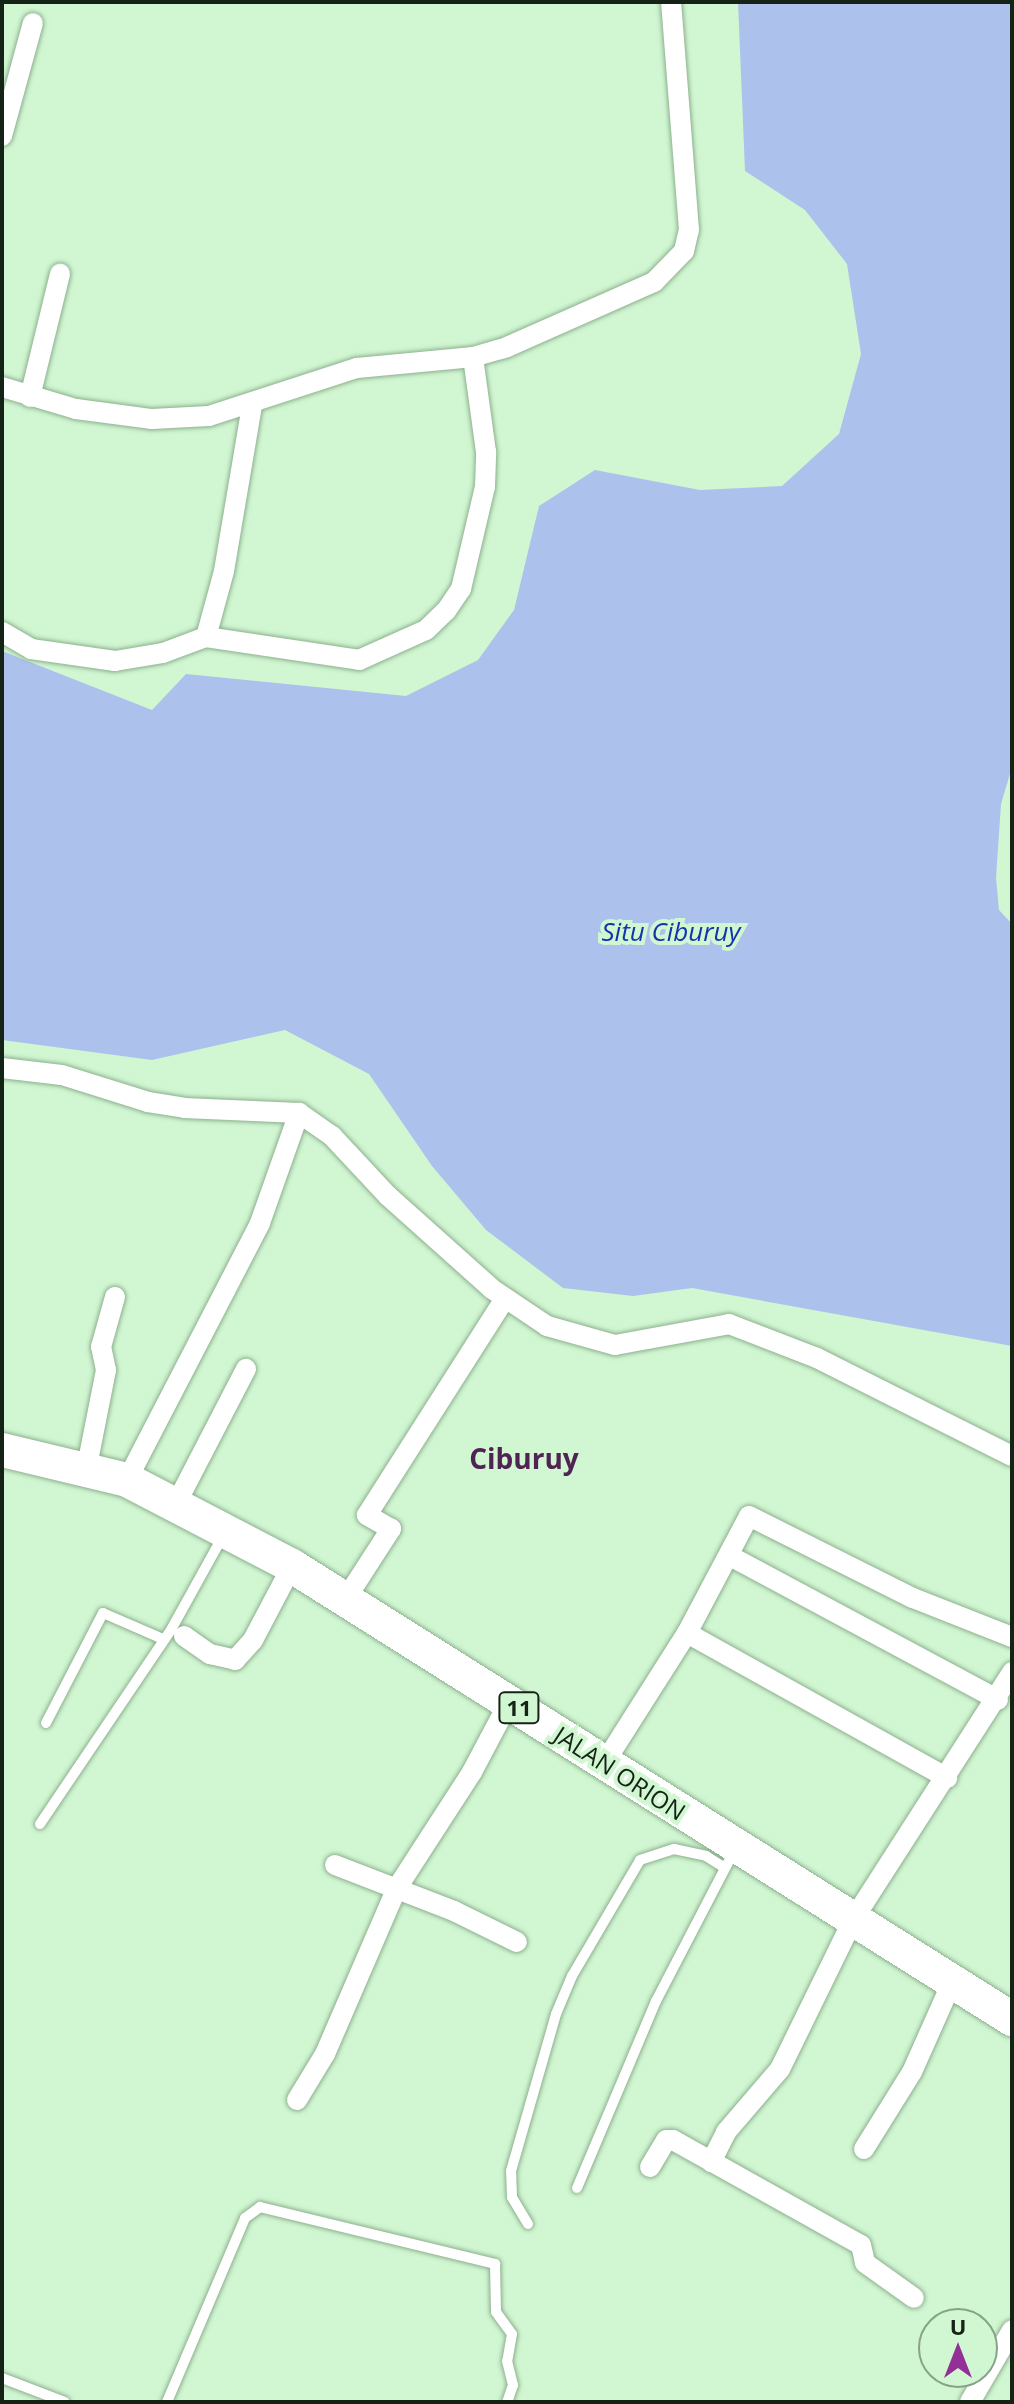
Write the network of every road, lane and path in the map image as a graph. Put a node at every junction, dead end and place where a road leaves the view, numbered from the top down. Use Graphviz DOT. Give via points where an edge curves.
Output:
graph roads {
  1 [pos="671,2"];
  2 [pos="33,23"];
  3 [pos="2,136"];
  4 [pos="60,274"];
  5 [pos="473,357"];
  6 [pos="2,387"];
  7 [pos="30,397"];
  8 [pos="252,405"];
  9 [pos="2,632"];
  10 [pos="206,637"];
  11 [pos="2,1068"];
  12 [pos="299,1113"];
  13 [pos="115,1297"];
  14 [pos="505,1298"];
  15 [pos="246,1369"];
  16 [pos="2,1450"];
  17 [pos="1012,1456"];
  18 [pos="87,1466"];
  19 [pos="127,1480"];
  20 [pos="177,1502"];
  21 [pos="227,1529"];
  22 [pos="730,1556"];
  23 [pos="292,1566"];
  24 [pos="345,1600"];
  25 [pos="687,1633"];
  26 [pos="1012,1637"];
  27 [pos="173,1638"];
  28 [pos="1012,1672"];
  29 [pos="998,1700"];
  30 [pos="509,1702"];
  31 [pos="46,1723"];
  32 [pos="605,1762"];
  33 [pos="947,1778"];
  34 [pos="40,1824"];
  35 [pos="730,1858"];
  36 [pos="335,1865"];
  37 [pos="397,1888"];
  38 [pos="853,1920"];
  39 [pos="517,1942"];
  40 [pos="952,1982"];
  41 [pos="1012,2019"];
  42 [pos="297,2100"];
  43 [pos="864,2149"];
  44 [pos="711,2162"];
  45 [pos="650,2167"];
  46 [pos="577,2188"];
  47 [pos="528,2224"];
  48 [pos="914,2298"];
  49 [pos="1012,2330"];
  50 [pos="2,2378"];
  51 [pos="62,2401"];
  52 [pos="167,2402"];
  53 [pos="507,2402"];
  54 [pos="970,2402"];
  1 -- 5 [label="street" via="671,55 687,158 689,230 684,251 654,282 615,303"];
  2 -- 3 [label="street"];
  4 -- 7 [label="street"];
  5 -- 8 [label="street" via="388,361 320,378"];
  5 -- 10 [label="street" via="486,452 485,487 461,589 446,611 426,630 359,660"];
  6 -- 7 [label="street"];
  7 -- 8 [label="street" via="152,419 209,416"];
  8 -- 10 [label="street" via="224,571"];
  9 -- 10 [label="street" via="31,649 115,661 163,653"];
  11 -- 12 [label="street" via="62,1075 172,1106"];
  12 -- 14 [label="street" via="332,1136 387,1195"];
  12 -- 19 [label="street" via="260,1223"];
  13 -- 18 [label="street" via="101,1347 106,1370"];
  14 -- 17 [label="street" via="547,1326 615,1345 729,1324 817,1358"];
  14 -- 24 [label="street" via="367,1515 391,1529"];
  15 -- 20 [label="street"];
  16 -- 18 [label="highway, JALAN ORION / 11"];
  18 -- 19 [label="highway, JALAN ORION / 11"];
  19 -- 20 [label="highway, JALAN ORION / 11"];
  20 -- 21 [label="highway, JALAN ORION / 11"];
  21 -- 23 [label="highway, JALAN ORION / 11"];
  21 -- 27 [label="lane"];
  22 -- 25 [label="street"];
  22 -- 26 [label="street" via="752,1516 913,1598"];
  22 -- 29 [label="street"];
  23 -- 24 [label="highway, JALAN ORION / 11"];
  23 -- 27 [label="street" via="253,1640 235,1660"];
  24 -- 30 [label="highway, JALAN ORION / 11"];
  25 -- 32 [label="street"];
  25 -- 33 [label="street"];
  27 -- 31 [label="lane" via="103,1613"];
  27 -- 34 [label="lane"];
  28 -- 29 [label="street"];
  29 -- 33 [label="street"];
  30 -- 32 [label="highway, JALAN ORION / 11"];
  30 -- 37 [label="street" via="472,1772"];
  32 -- 35 [label="highway, JALAN ORION / 11"];
  33 -- 38 [label="street"];
  35 -- 38 [label="highway, JALAN ORION / 11"];
  35 -- 46 [label="lane" via="656,2001"];
  35 -- 47 [label="lane" via="674,1849 640,1860 572,1976 511,2171 512,2197"];
  36 -- 37 [label="street"];
  37 -- 39 [label="street"];
  37 -- 42 [label="street" via="325,2054"];
  38 -- 40 [label="highway, JALAN ORION / 11"];
  38 -- 44 [label="street" via="780,2069 726,2132"];
  40 -- 41 [label="highway, JALAN ORION / 11"];
  40 -- 43 [label="street" via="912,2072"];
  44 -- 45 [label="street" via="666,2140"];
  44 -- 48 [label="street" via="862,2246 865,2263"];
  49 -- 54 [label="street"];
  50 -- 51 [label="lane"];
  52 -- 53 [label="lane" via="245,2218 260,2207 495,2264 496,2312 512,2334 507,2361 513,2385"];
}
